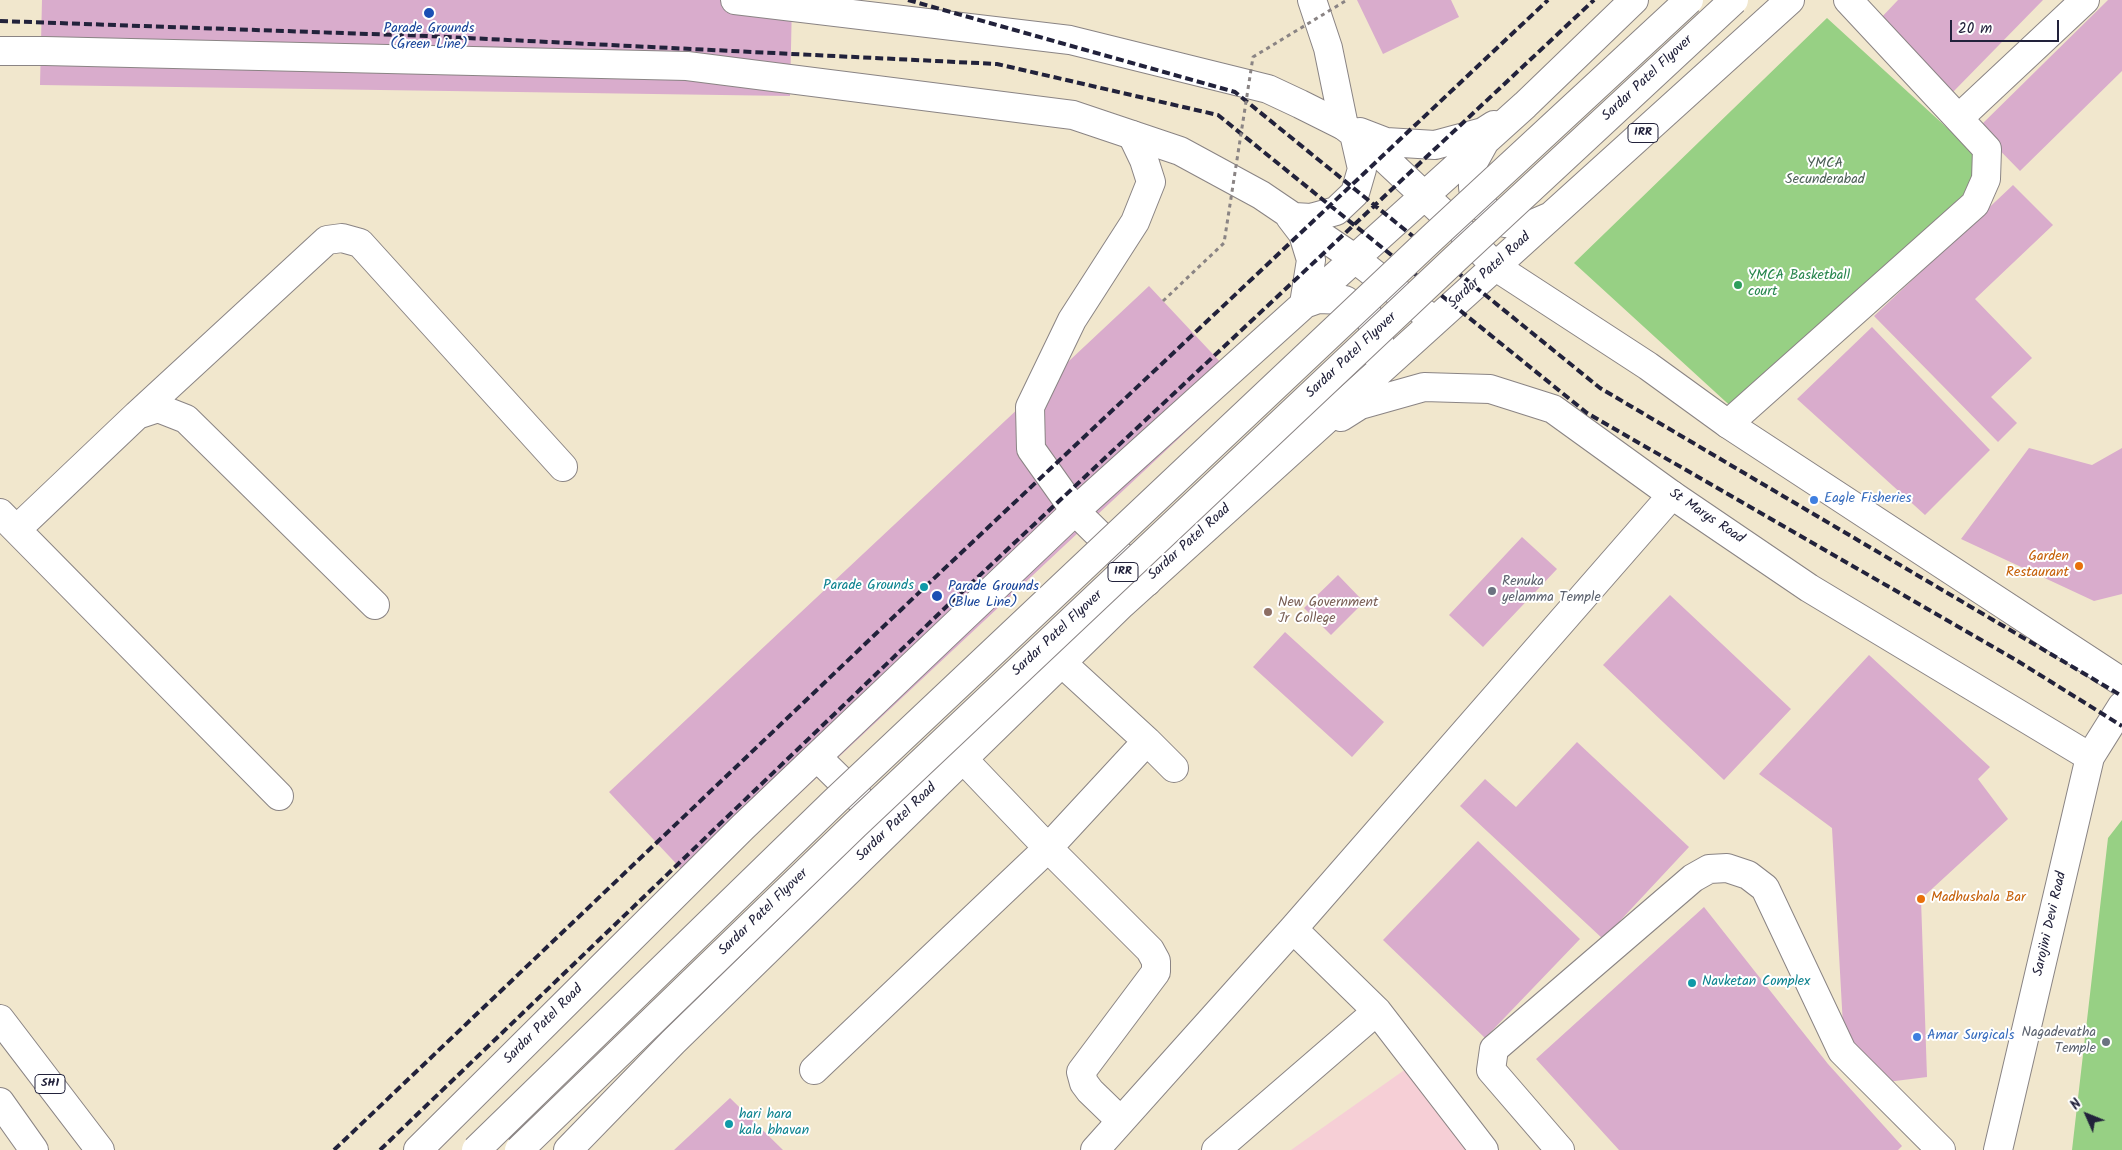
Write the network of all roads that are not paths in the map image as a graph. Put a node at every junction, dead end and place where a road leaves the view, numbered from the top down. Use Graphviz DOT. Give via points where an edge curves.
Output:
graph roads {
  1 [pos="735,0"];
  2 [pos="1312,0"];
  3 [pos="1634,0"];
  4 [pos="1688,0"];
  5 [pos="1734,0"];
  6 [pos="1790,0"];
  7 [pos="1848,0"];
  8 [pos="2085,0"];
  9 [pos="0,51"];
  10 [pos="1525,105"];
  11 [pos="1959,118"];
  12 [pos="1349,130"];
  13 [pos="1132,135"];
  14 [pos="1485,142"];
  15 [pos="1425,195"];
  16 [pos="1290,214"];
  17 [pos="1552,215"];
  18 [pos="1354,258"];
  19 [pos="1496,267"];
  20 [pos="1304,304"];
  21 [pos="1435,321"];
  22 [pos="1360,388"];
  23 [pos="137,416"];
  24 [pos="1728,424"];
  25 [pos="1303,441"];
  26 [pos="563,467"];
  27 [pos="1672,495"];
  28 [pos="1075,512"];
  29 [pos="9,521"];
  30 [pos="1147,582"];
  31 [pos="375,604"];
  32 [pos="1062,663"];
  33 [pos="2122,682"];
  34 [pos="2122,706"];
  35 [pos="1148,741"];
  36 [pos="817,757"];
  37 [pos="2090,757"];
  38 [pos="963,759"];
  39 [pos="1174,768"];
  40 [pos="279,796"];
  41 [pos="890,830"];
  42 [pos="1048,848"];
  43 [pos="1293,929"];
  44 [pos="1377,1011"];
  45 [pos="0,1019"];
  46 [pos="814,1070"];
  47 [pos="0,1102"];
  48 [pos="1121,1121"];
  49 [pos="34,1150"];
  50 [pos="100,1150"];
  51 [pos="418,1150"];
  52 [pos="476,1150"];
  53 [pos="519,1150"];
  54 [pos="568,1150"];
  55 [pos="1095,1150"];
  56 [pos="1216,1150"];
  57 [pos="1484,1150"];
  58 [pos="1560,1150"];
  59 [pos="1941,1150"];
  60 [pos="1998,1150"];
  1 -- 12 [label="main road" via="1070,40 1268,89"];
  2 -- 12 [label="main road"];
  3 -- 10 [label="main road, Sardar Patel Road / IRR"];
  4 -- 52 [label="main road, IRR, bridge" via="834,802"];
  5 -- 53 [label="main road, Sardar Patel Flyover / IRR, bridge" via="855,825"];
  6 -- 17 [label="main road, Sardar Patel Road / IRR"];
  7 -- 11 [label="main road"];
  8 -- 11 [label="main road"];
  9 -- 13 [label="main road" via="687,66 1073,115"];
  10 -- 12 [label="main road" via="1483,132 1435,145 1386,142"];
  10 -- 14 [label="main road, Sardar Patel Road / IRR"];
  11 -- 24 [label="main road" via="1987,149 1986,179 1975,204"];
  12 -- 15 [label="main road"];
  12 -- 16 [label="main road" via="1362,169 1355,194 1336,211 1311,218"];
  13 -- 16 [label="main road" via="1180,150"];
  13 -- 28 [label="main road" via="1149,174 1148,190 1135,222 1072,320 1030,406 1031,448"];
  14 -- 15 [label="main road, Sardar Patel Road / IRR"];
  14 -- 17 [label="main road, IRR" via="1473,163 1473,188 1485,209 1505,223 1530,225"];
  15 -- 18 [label="main road, Sardar Patel Road / IRR"];
  15 -- 19 [label="main road"];
  16 -- 18 [label="main road"];
  16 -- 20 [label="main road" via="1303,234 1311,260"];
  17 -- 19 [label="main road, Sardar Patel Road / IRR"];
  18 -- 20 [label="main road, Sardar Patel Road / IRR"];
  18 -- 21 [label="main road"];
  19 -- 21 [label="main road, Sardar Patel Road / IRR"];
  19 -- 24 [label="main road" via="1648,366"];
  20 -- 22 [label="main road, IRR" via="1318,299 1345,300 1368,315 1379,339 1376,366"];
  20 -- 28 [label="main road, Sardar Patel Road / IRR"];
  21 -- 22 [label="main road, Sardar Patel Road / IRR"];
  22 -- 25 [label="main road, Sardar Patel Road / IRR"];
  23 -- 26 [label="main road" via="327,240 342,238 360,243"];
  23 -- 29 [label="main road"];
  23 -- 31 [label="main road" via="158,408 186,419"];
  24 -- 33 [label="main road"];
  25 -- 27 [label="main road, St Marys Road" via="1360,405 1424,387 1490,389 1553,409"];
  25 -- 30 [label="main road, Sardar Patel Road / IRR"];
  27 -- 37 [label="main road, St Marys Road" via="1809,588"];
  27 -- 43 [label="main road"];
  28 -- 30 [label="main road"];
  28 -- 36 [label="main road, Sardar Patel Road / IRR"];
  29 -- 40 [label="main road"];
  30 -- 32 [label="main road, Sardar Patel Road / IRR"];
  32 -- 35 [label="main road"];
  32 -- 38 [label="main road, Sardar Patel Road / IRR"];
  34 -- 37 [label="main road, Sarojini Devi Road"];
  35 -- 39 [label="main road"];
  35 -- 42 [label="main road"];
  36 -- 41 [label="main road"];
  36 -- 51 [label="main road, Sardar Patel Road / IRR"];
  37 -- 60 [label="main road, Sarojini Devi Road"];
  38 -- 41 [label="main road, Sardar Patel Road / IRR"];
  38 -- 42 [label="main road"];
  41 -- 54 [label="main road, Sardar Patel Road / IRR" via="673,1042"];
  42 -- 46 [label="main road"];
  42 -- 48 [label="main road" via="1150,950 1156,961 1156,972 1081,1072 1090,1091"];
  43 -- 44 [label="main road"];
  43 -- 48 [label="main road"];
  44 -- 56 [label="main road"];
  44 -- 57 [label="main road"];
  45 -- 50 [label="main road, SH1"];
  47 -- 49 [label="main road"];
  48 -- 55 [label="main road"];
  58 -- 59 [label="main road" via="1491,1070 1494,1049 1694,878 1709,869 1727,868 1748,875 1765,888 1842,1051"];
}
